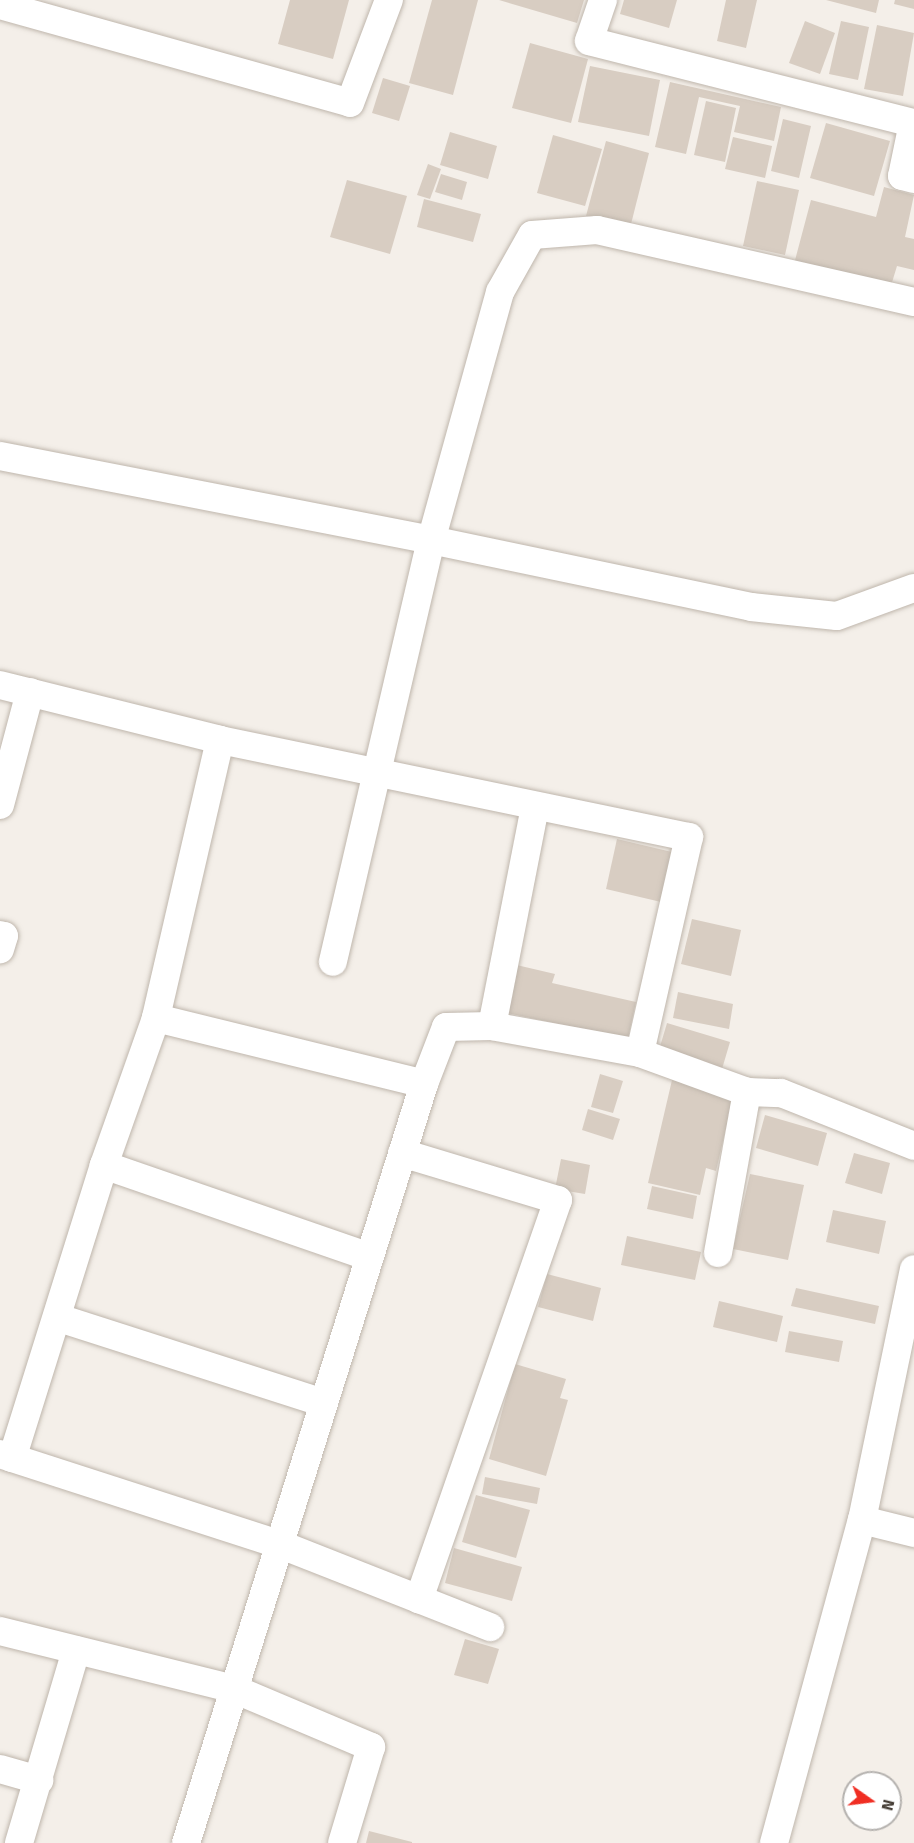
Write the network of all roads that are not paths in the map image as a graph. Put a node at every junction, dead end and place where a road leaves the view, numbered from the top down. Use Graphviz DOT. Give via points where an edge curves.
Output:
graph roads {
  1 [pos="389,0"];
  2 [pos="603,0"];
  3 [pos="0,5"];
  4 [pos="914,179"];
  5 [pos="914,302"];
  6 [pos="0,456"];
  7 [pos="431,540"];
  8 [pos="914,588"];
  9 [pos="0,685"];
  10 [pos="30,692"];
  11 [pos="220,740"];
  12 [pos="375,772"];
  13 [pos="0,805"];
  14 [pos="535,806"];
  15 [pos="0,935"];
  16 [pos="0,949"];
  17 [pos="333,962"];
  18 [pos="156,1018"];
  19 [pos="492,1026"];
  20 [pos="640,1053"];
  21 [pos="424,1083"];
  22 [pos="747,1092"];
  23 [pos="914,1146"];
  24 [pos="402,1153"];
  25 [pos="104,1165"];
  26 [pos="718,1253"];
  27 [pos="370,1257"];
  28 [pos="914,1269"];
  29 [pos="59,1318"];
  30 [pos="324,1403"];
  31 [pos="6,1456"];
  32 [pos="862,1520"];
  33 [pos="914,1533"];
  34 [pos="279,1544"];
  35 [pos="419,1599"];
  36 [pos="490,1627"];
  37 [pos="0,1631"];
  38 [pos="76,1650"];
  39 [pos="234,1689"];
  40 [pos="0,1769"];
  41 [pos="39,1780"];
  42 [pos="19,1843"];
  43 [pos="186,1843"];
  44 [pos="342,1843"];
  45 [pos="774,1843"];
  1 -- 3 [label="street" via="350,103"];
  2 -- 4 [label="street" via="589,41 913,123 902,176"];
  5 -- 7 [label="street" via="597,230 532,235 500,292"];
  6 -- 7 [label="street"];
  7 -- 8 [label="street" via="751,607 826,615 837,616"];
  7 -- 12 [label="street"];
  9 -- 10 [label="street"];
  10 -- 11 [label="street"];
  10 -- 13 [label="street"];
  11 -- 12 [label="street"];
  11 -- 18 [label="street"];
  12 -- 14 [label="street"];
  12 -- 17 [label="street"];
  14 -- 19 [label="street"];
  14 -- 20 [label="street" via="689,837"];
  15 -- 16 [label="street" via="4,936"];
  18 -- 21 [label="street"];
  18 -- 25 [label="street"];
  19 -- 20 [label="street"];
  19 -- 21 [label="street" via="446,1027"];
  20 -- 22 [label="street"];
  21 -- 24 [label="street"];
  22 -- 23 [label="street" via="781,1093"];
  22 -- 26 [label="street"];
  24 -- 27 [label="street"];
  24 -- 35 [label="street" via="558,1200"];
  25 -- 27 [label="street"];
  25 -- 29 [label="street"];
  27 -- 30 [label="street"];
  28 -- 32 [label="street"];
  29 -- 30 [label="street"];
  29 -- 31 [label="street"];
  30 -- 34 [label="street"];
  31 -- 34 [label="street"];
  32 -- 33 [label="street"];
  32 -- 45 [label="street"];
  34 -- 35 [label="street"];
  34 -- 39 [label="street"];
  35 -- 36 [label="street"];
  37 -- 38 [label="street"];
  38 -- 39 [label="street"];
  38 -- 41 [label="street"];
  39 -- 43 [label="street"];
  39 -- 44 [label="street" via="370,1747"];
  40 -- 41 [label="street"];
  41 -- 42 [label="street"];
}
